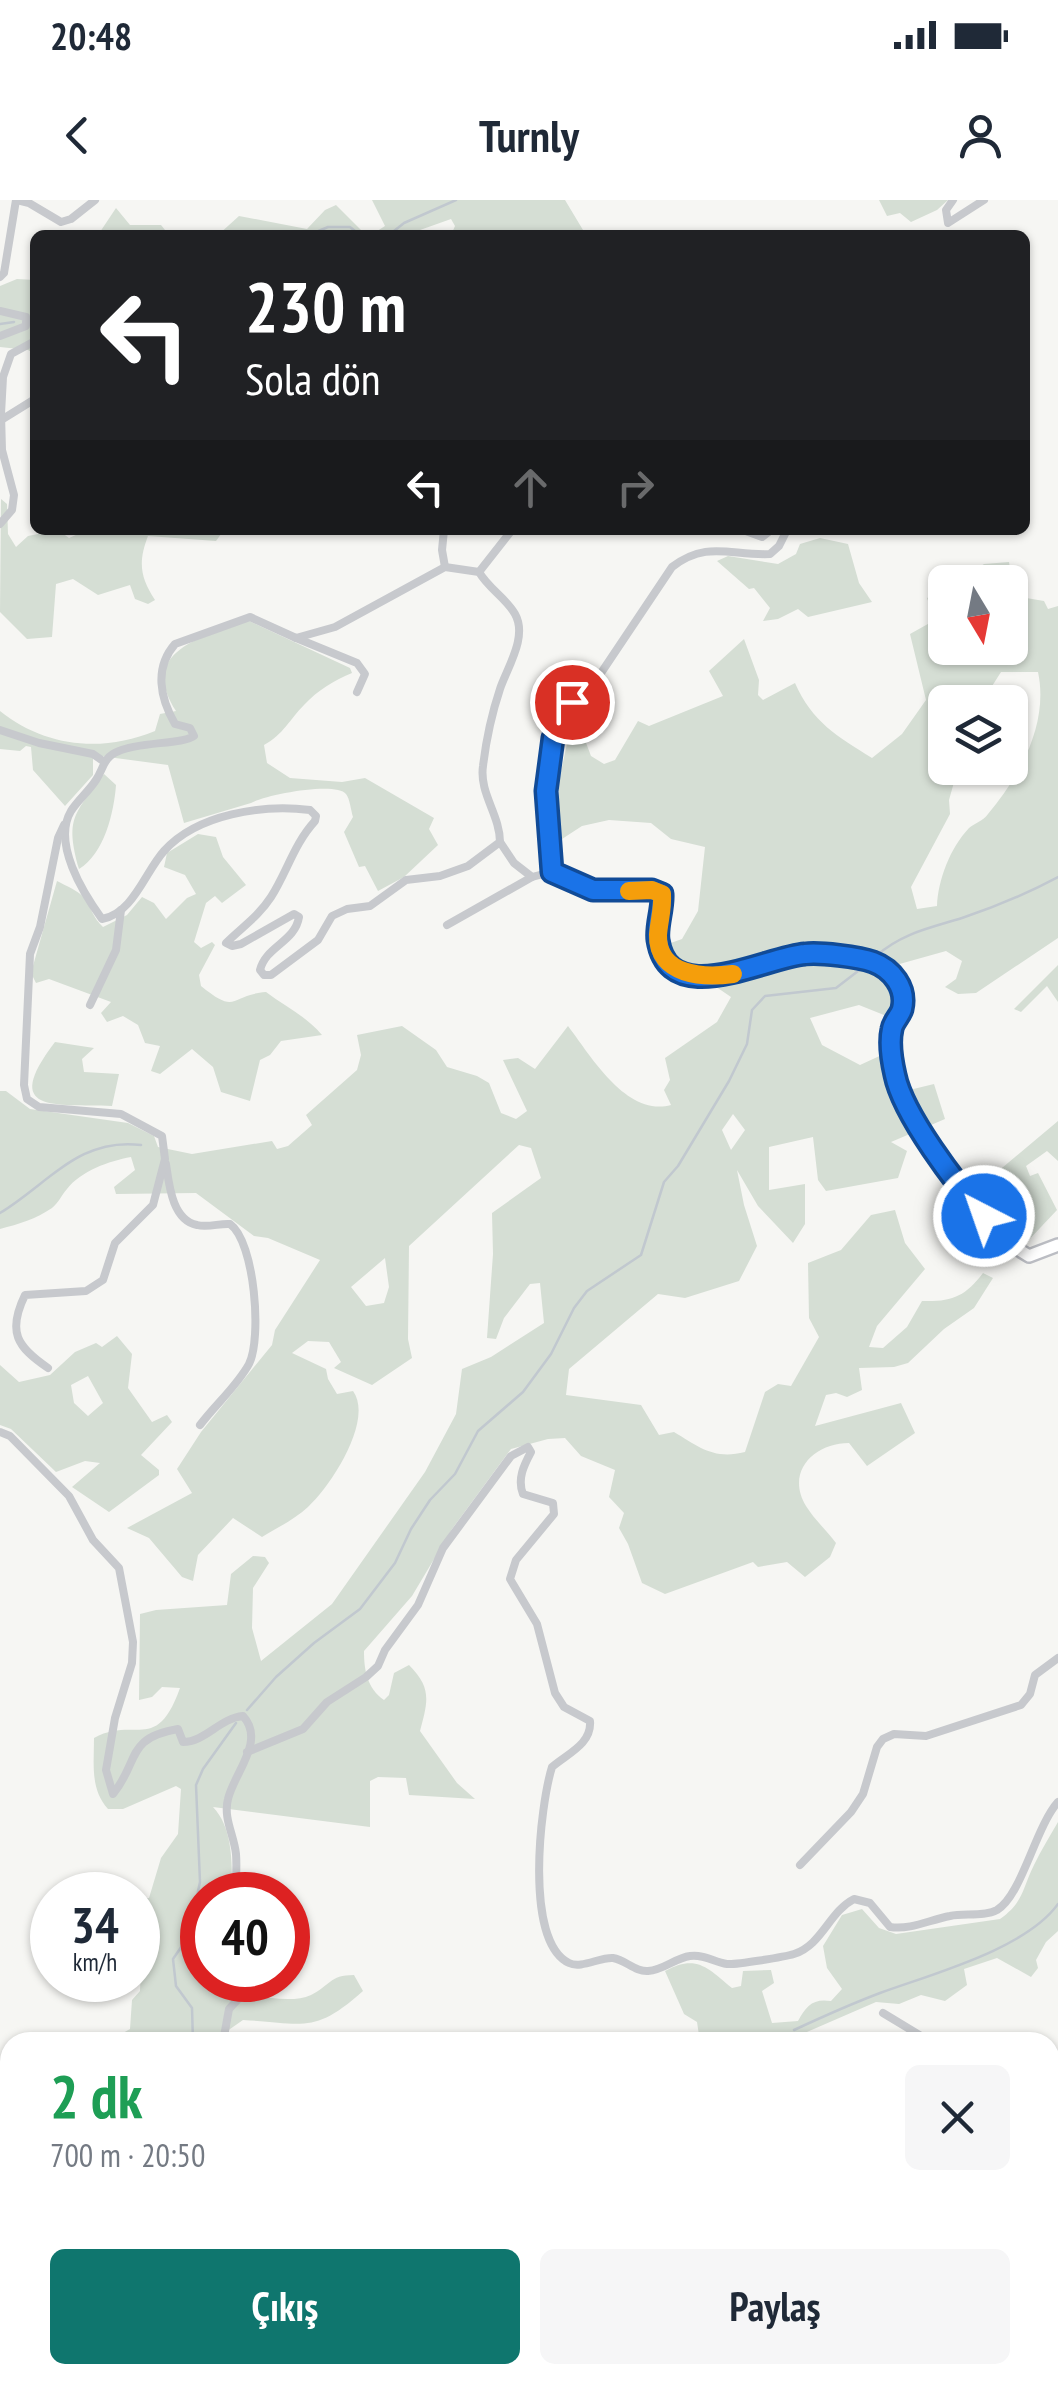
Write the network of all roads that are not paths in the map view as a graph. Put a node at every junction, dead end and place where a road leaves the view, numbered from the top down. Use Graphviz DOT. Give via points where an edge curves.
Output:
graph roads {
  1 [pos="16,200"];
  2 [pos="95,200"];
  3 [pos="953,200"];
  4 [pos="984,200"];
  5 [pos="948,223"];
  6 [pos="948,230"];
  7 [pos="0,277"];
  8 [pos="0,311"];
  9 [pos="30,322"];
  10 [pos="30,324"];
  11 [pos="0,336"];
  12 [pos="30,343"];
  13 [pos="30,402"];
  14 [pos="1,420"];
  15 [pos="0,524"];
  16 [pos="444,535"];
  17 [pos="508,535"];
  18 [pos="784,535"];
  19 [pos="445,567"];
  20 [pos="480,572"];
  21 [pos="296,638"];
  22 [pos="357,692"];
  23 [pos="0,730"];
  24 [pos="103,761"];
  25 [pos="70,812"];
  26 [pos="500,842"];
  27 [pos="552,872"];
  28 [pos="532,878"];
  29 [pos="122,909"];
  30 [pos="447,925"];
  31 [pos="90,1005"];
  32 [pos="165,1159"];
  33 [pos="1058,1246"];
  34 [pos="48,1368"];
  35 [pos="200,1424"];
  36 [pos="0,1432"];
  37 [pos="1058,1658"];
  38 [pos="247,1752"];
  39 [pos="1058,1802"];
  40 [pos="800,1865"];
  41 [pos="236,1872"];
  42 [pos="236,2002"];
  43 [pos="883,2013"];
  44 [pos="225,2032"];
  45 [pos="915,2032"];
  1 -- 2 [label="street" via="61,222"];
  1 -- 7 [label="street"];
  3 -- 5 [label="street"];
  4 -- 5 [label="street"];
  5 -- 6 [label="street"];
  8 -- 9 [label="street"];
  10 -- 11 [label="street"];
  12 -- 14 [label="street" via="6,362"];
  13 -- 14 [label="street"];
  14 -- 15 [label="street" via="14,495"];
  16 -- 19 [label="street"];
  17 -- 20 [label="street"];
  18 -- 27 [label="street" via="770,554 706,551 672,566 596,679 572,702 553,738 546,791"];
  19 -- 20 [label="street"];
  19 -- 21 [label="street" via="335,627"];
  20 -- 26 [label="street" via="520,626 482,768"];
  21 -- 22 [label="street" via="357,663 365,674"];
  21 -- 24 [label="street" via="250,617 176,644 160,690 175,724 194,736 138,744"];
  23 -- 24 [label="street"];
  24 -- 25 [label="street" via="98,778"];
  25 -- 29 [label="street" via="66,841 80,883 102,919"];
  25 -- 32 [label="street" via="30,954 27,1098 39,1107 121,1114 162,1136"];
  26 -- 28 [label="street"];
  26 -- 29 [label="street" via="468,866 406,880 370,906 332,916 318,940 271,976 260,970 263,959 297,929 299,917 241,944 226,943 271,896 315,821 310,810 245,810 179,836"];
  27 -- 28 [label="street"];
  27 -- 33 [label="street" via="593,890 662,894 658,938 666,961 687,974 732,975 807,953 884,969 902,991 892,1029 895,1079 949,1176 1016,1248 1029,1256"];
  28 -- 30 [label="street"];
  29 -- 31 [label="street" via="116,950"];
  32 -- 34 [label="street" via="153,1205 116,1243 102,1280 86,1290 25,1295 17,1312 22,1350"];
  32 -- 35 [label="street" via="180,1214 195,1225 230,1224 249,1254 254,1352"];
  36 -- 38 [label="street" via="69,1496 93,1540 119,1568 134,1642 106,1770 113,1794 133,1752 156,1733 178,1729 182,1742 192,1742 243,1716 251,1730"];
  37 -- 40 [label="street" via="1035,1675 1021,1705 926,1736 884,1739 863,1794"];
  38 -- 39 [label="street" via="302,1730 327,1702 378,1666 418,1605 444,1548 511,1456 528,1447 522,1494 553,1504 554,1514 516,1560 510,1579 537,1624 555,1693 590,1721 591,1732 552,1767 538,1859 543,1921 566,1962 616,1958 650,1971 687,1956 732,1965 795,1954 814,1943 838,1907 854,1899 870,1903 890,1927 903,1929 991,1912 1011,1892"];
  38 -- 41 [label="street" via="227,1800"];
  42 -- 44 [label="street"];
  43 -- 45 [label="street"];
}
